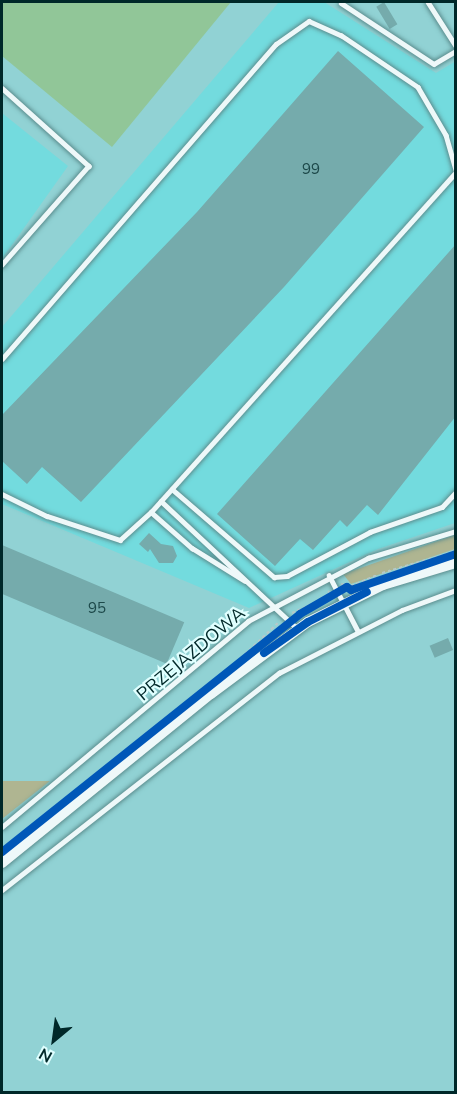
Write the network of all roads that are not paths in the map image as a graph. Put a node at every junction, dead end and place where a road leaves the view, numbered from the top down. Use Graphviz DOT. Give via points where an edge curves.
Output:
graph roads {
  1 [pos="428,2"];
  2 [pos="341,3"];
  3 [pos="456,46"];
  4 [pos="456,51"];
  5 [pos="2,88"];
  6 [pos="456,171"];
  7 [pos="2,265"];
  8 [pos="2,359"];
  9 [pos="172,489"];
  10 [pos="456,492"];
  11 [pos="2,495"];
  12 [pos="161,501"];
  13 [pos="151,512"];
  14 [pos="456,531"];
  15 [pos="456,563"];
  16 [pos="329,575"];
  17 [pos="246,582"];
  18 [pos="456,590"];
  19 [pos="344,603"];
  20 [pos="272,608"];
  21 [pos="294,625"];
  22 [pos="358,631"];
  23 [pos="2,827"];
  24 [pos="2,863"];
  25 [pos="2,890"];
  1 -- 3 [label="lane"];
  2 -- 4 [label="lane" via="434,64"];
  5 -- 7 [label="lane" via="89,166"];
  6 -- 8 [label="lane" via="446,135 418,87 341,35 309,21 276,44"];
  6 -- 9 [label="lane"];
  9 -- 10 [label="lane" via="274,577 287,576 370,532 442,507"];
  9 -- 12 [label="lane"];
  11 -- 13 [label="lane" via="47,516 120,540"];
  12 -- 13 [label="lane"];
  12 -- 17 [label="lane"];
  13 -- 17 [label="lane" via="192,548"];
  14 -- 16 [label="lane, PRZEJAZDOWA" via="368,558"];
  15 -- 19 [label="street" via="383,585"];
  16 -- 19 [label="lane"];
  16 -- 20 [label="lane, PRZEJAZDOWA"];
  17 -- 20 [label="lane"];
  18 -- 22 [label="lane"];
  19 -- 21 [label="street"];
  19 -- 22 [label="lane"];
  20 -- 21 [label="lane"];
  20 -- 23 [label="lane, PRZEJAZDOWA" via="248,621"];
  21 -- 24 [label="street"];
  22 -- 25 [label="lane" via="279,673 230,708"];
}
